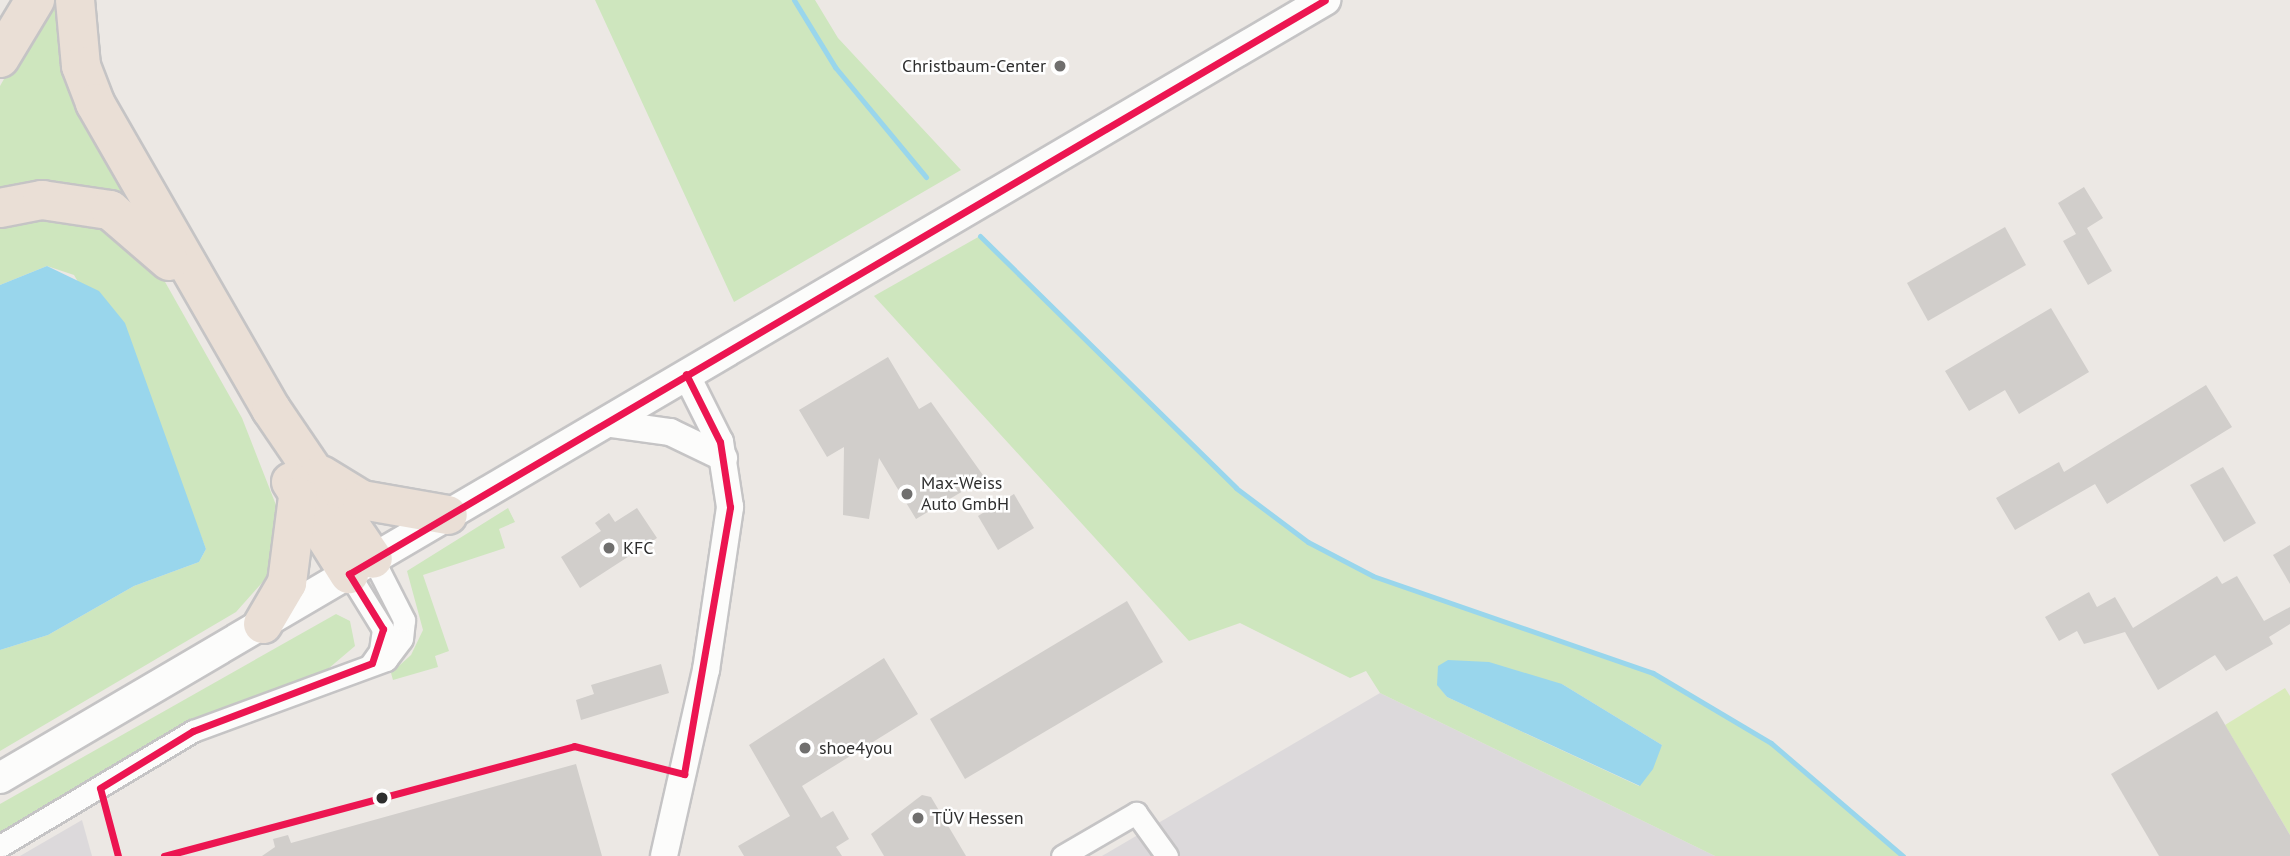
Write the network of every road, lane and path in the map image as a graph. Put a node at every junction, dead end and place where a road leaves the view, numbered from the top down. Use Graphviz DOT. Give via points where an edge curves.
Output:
graph roads {
  1 [pos="6,0"];
  2 [pos="35,0"];
  3 [pos="75,0"];
  4 [pos="1325,0"];
  5 [pos="0,10"];
  6 [pos="0,58"];
  7 [pos="0,208"];
  8 [pos="686,374"];
  9 [pos="605,423"];
  10 [pos="724,458"];
  11 [pos="303,481"];
  12 [pos="448,515"];
  13 [pos="361,566"];
  14 [pos="263,624"];
  15 [pos="361,672"];
  16 [pos="0,778"];
  17 [pos="0,846"];
  18 [pos="664,856"];
  19 [pos="1062,856"];
  20 [pos="1167,856"];
  1 -- 5 [label="highway"];
  2 -- 6 [label="highway"];
  3 -- 11 [label="highway" via="81,66 94,103"];
  4 -- 8 [label="main road"];
  7 -- 11 [label="highway" via="77,201 110,211 158,246"];
  8 -- 9 [label="main road"];
  8 -- 10 [label="street"];
  9 -- 10 [label="street" via="670,432"];
  9 -- 12 [label="main road"];
  10 -- 18 [label="street" via="729,534"];
  11 -- 12 [label="highway" via="362,500"];
  11 -- 13 [label="highway"];
  11 -- 14 [label="highway" via="287,583"];
  12 -- 13 [label="main road"];
  13 -- 14 [label="main road"];
  13 -- 15 [label="street" via="384,634 380,652"];
  13 -- 15 [label="street" via="397,600 404,630 391,655"];
  14 -- 16 [label="main road"];
  15 -- 17 [label="street" via="193,731"];
  19 -- 20 [label="street" via="1136,813"];
}
